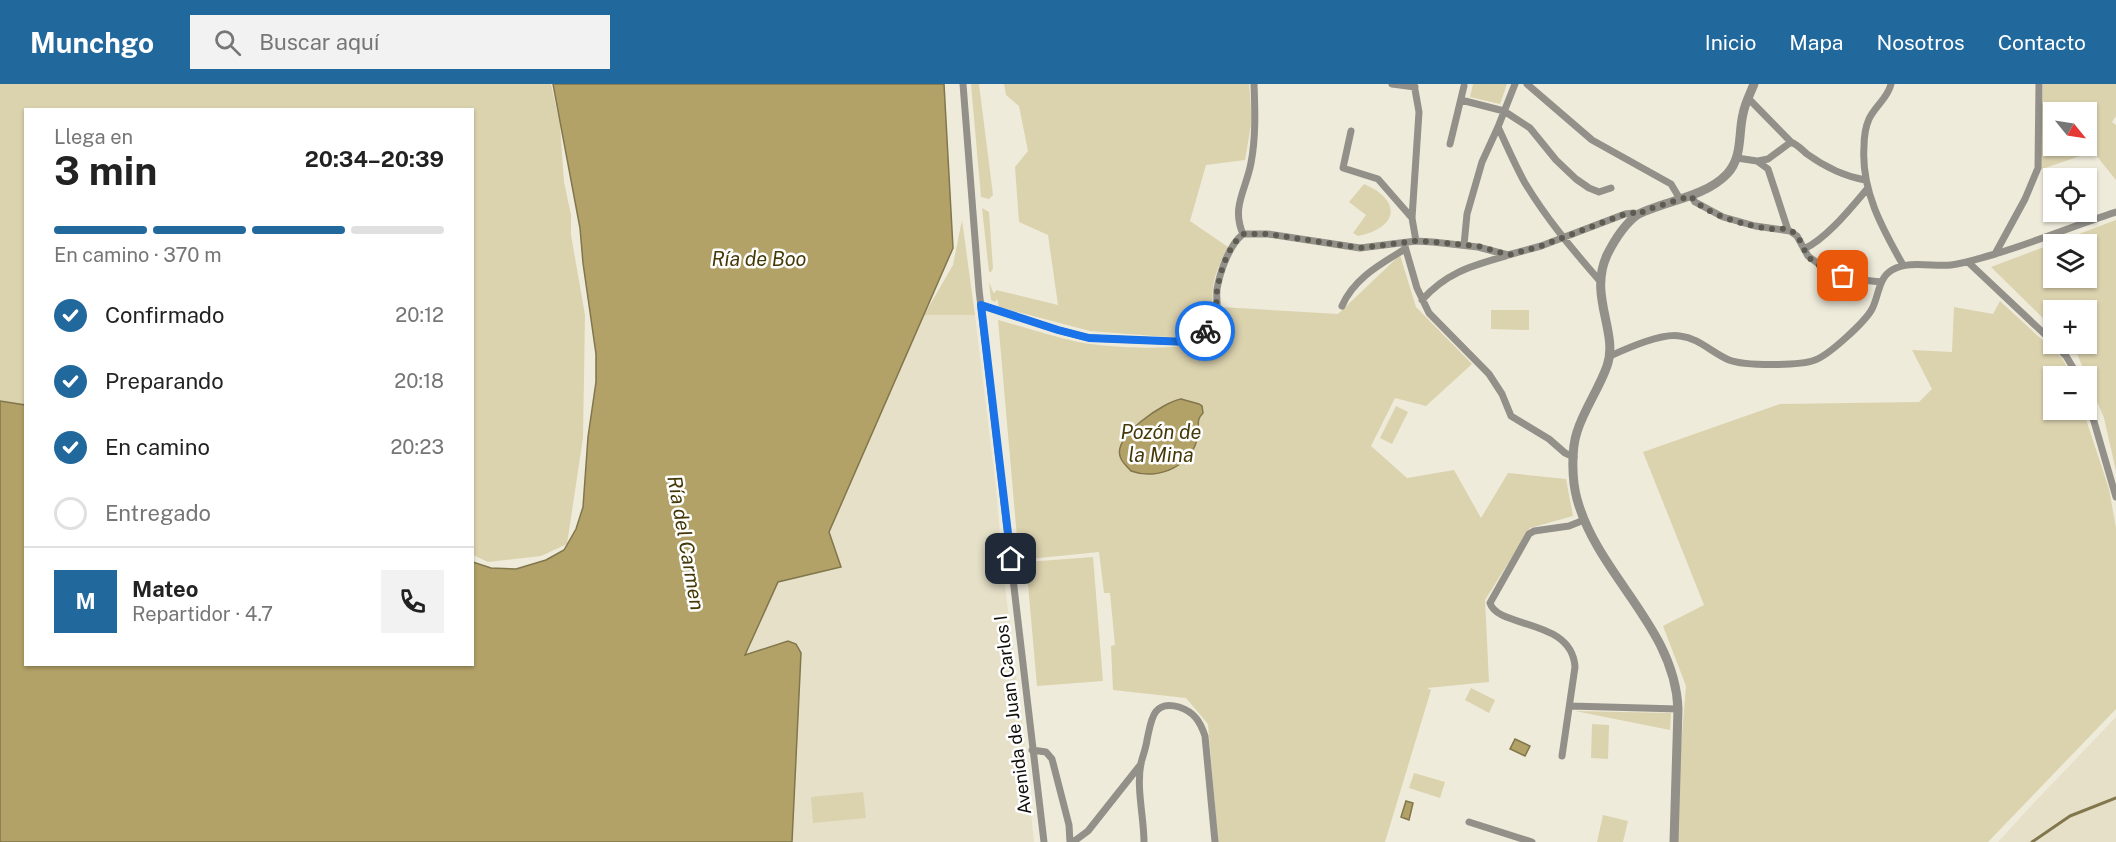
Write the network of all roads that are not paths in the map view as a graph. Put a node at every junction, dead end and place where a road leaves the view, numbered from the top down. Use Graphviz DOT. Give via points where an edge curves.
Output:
graph roads {
  1 [pos="963,84"];
  2 [pos="1254,84"];
  3 [pos="1392,84"];
  4 [pos="1515,84"];
  5 [pos="1527,84"];
  6 [pos="1754,84"];
  7 [pos="1891,84"];
  8 [pos="2038,84"];
  9 [pos="1414,85"];
  10 [pos="1464,86"];
  11 [pos="1748,98"];
  12 [pos="1461,100"];
  13 [pos="1504,111"];
  14 [pos="1498,127"];
  15 [pos="1351,131"];
  16 [pos="1791,142"];
  17 [pos="1450,144"];
  18 [pos="1737,158"];
  19 [pos="1757,161"];
  20 [pos="1865,180"];
  21 [pos="1611,188"];
  22 [pos="1867,189"];
  23 [pos="1691,196"];
  24 [pos="1680,199"];
  25 [pos="2116,212"];
  26 [pos="1638,215"];
  27 [pos="1412,219"];
  28 [pos="1788,230"];
  29 [pos="1243,234"];
  30 [pos="1562,238"];
  31 [pos="1416,241"];
  32 [pos="1464,245"];
  33 [pos="1404,246"];
  34 [pos="1804,249"];
  35 [pos="1995,254"];
  36 [pos="1509,255"];
  37 [pos="1968,262"];
  38 [pos="1903,265"];
  39 [pos="1599,280"];
  40 [pos="1881,282"];
  41 [pos="1422,300"];
  42 [pos="981,305"];
  43 [pos="1342,306"];
  44 [pos="2043,333"];
  45 [pos="1610,356"];
  46 [pos="2094,420"];
  47 [pos="1574,457"];
  48 [pos="2116,498"];
  49 [pos="1584,520"];
  50 [pos="1570,706"];
  51 [pos="1678,709"];
  52 [pos="1032,750"];
  53 [pos="1562,756"];
  54 [pos="1141,764"];
  55 [pos="1469,822"];
  56 [pos="1044,842"];
  57 [pos="1071,842"];
  58 [pos="1144,842"];
  59 [pos="1215,842"];
  60 [pos="1532,842"];
  61 [pos="1674,842"];
  1 -- 42 [label="street, Avenida de Juan Carlos I"];
  2 -- 29 [label="street" via="1251,164 1237,212"];
  3 -- 9 [label="street"];
  4 -- 13 [label="street"];
  5 -- 24 [label="street" via="1592,140 1671,184"];
  6 -- 11 [label="street"];
  7 -- 20 [label="street" via="1865,131"];
  8 -- 35 [label="street" via="2038,168"];
  9 -- 27 [label="street" via="1419,112"];
  10 -- 12 [label="street"];
  11 -- 16 [label="street"];
  11 -- 18 [label="street"];
  12 -- 13 [label="street"];
  12 -- 17 [label="street"];
  13 -- 14 [label="street"];
  13 -- 21 [label="street" via="1530,128 1556,160 1589,188 1599,192"];
  14 -- 30 [label="street" via="1524,181"];
  14 -- 32 [label="street" via="1472,194"];
  15 -- 27 [label="street" via="1343,168 1378,179"];
  16 -- 19 [label="street" via="1768,159"];
  16 -- 20 [label="street" via="1827,168"];
  18 -- 19 [label="street"];
  18 -- 23 [label="street" via="1719,181"];
  19 -- 28 [label="street" via="1771,175"];
  20 -- 22 [label="street"];
  22 -- 34 [label="street"];
  22 -- 38 [label="street"];
  23 -- 24 [label="street"];
  23 -- 28 [label="street" via="1723,217"];
  24 -- 26 [label="street"];
  25 -- 35 [label="street"];
  26 -- 30 [label="street" via="1625,214"];
  26 -- 39 [label="street" via="1607,254"];
  27 -- 31 [label="street"];
  28 -- 34 [label="street" via="1797,236"];
  29 -- 33 [label="street" via="1360,248"];
  29 -- 42 [label="street" via="1232,246 1222,272 1214,320 1198,338 1188,342 1089,338"];
  30 -- 36 [label="street"];
  30 -- 39 [label="street"];
  31 -- 32 [label="street"];
  31 -- 33 [label="street"];
  32 -- 36 [label="street"];
  33 -- 41 [label="street"];
  33 -- 43 [label="street" via="1358,282"];
  34 -- 40 [label="street" via="1828,271"];
  35 -- 37 [label="street"];
  36 -- 41 [label="street" via="1442,280"];
  37 -- 38 [label="street"];
  37 -- 44 [label="street"];
  38 -- 40 [label="street" via="1891,270"];
  39 -- 45 [label="street"];
  40 -- 45 [label="street" via="1866,319 1816,360 1740,363 1677,335"];
  41 -- 47 [label="street" via="1429,313 1490,374 1511,416"];
  42 -- 52 [label="street, Avenida de Juan Carlos I"];
  45 -- 47 [label="street" via="1577,432"];
  46 -- 48 [label="street"];
  47 -- 49 [label="street" via="1573,480"];
  49 -- 50 [label="street" via="1529,534 1490,603 1496,612 1543,630 1566,645 1575,667"];
  49 -- 51 [label="street" via="1599,551 1660,641 1673,676"];
  50 -- 51 [label="street"];
  50 -- 53 [label="street"];
  51 -- 61 [label="street"];
  52 -- 56 [label="street, Avenida de Juan Carlos I"];
  52 -- 57 [label="street" via="1046,752 1052,759"];
  54 -- 57 [label="street" via="1088,831"];
  54 -- 58 [label="street"];
  54 -- 59 [label="street" via="1154,712 1174,706 1194,713 1205,736"];
  55 -- 60 [label="street"];
}
